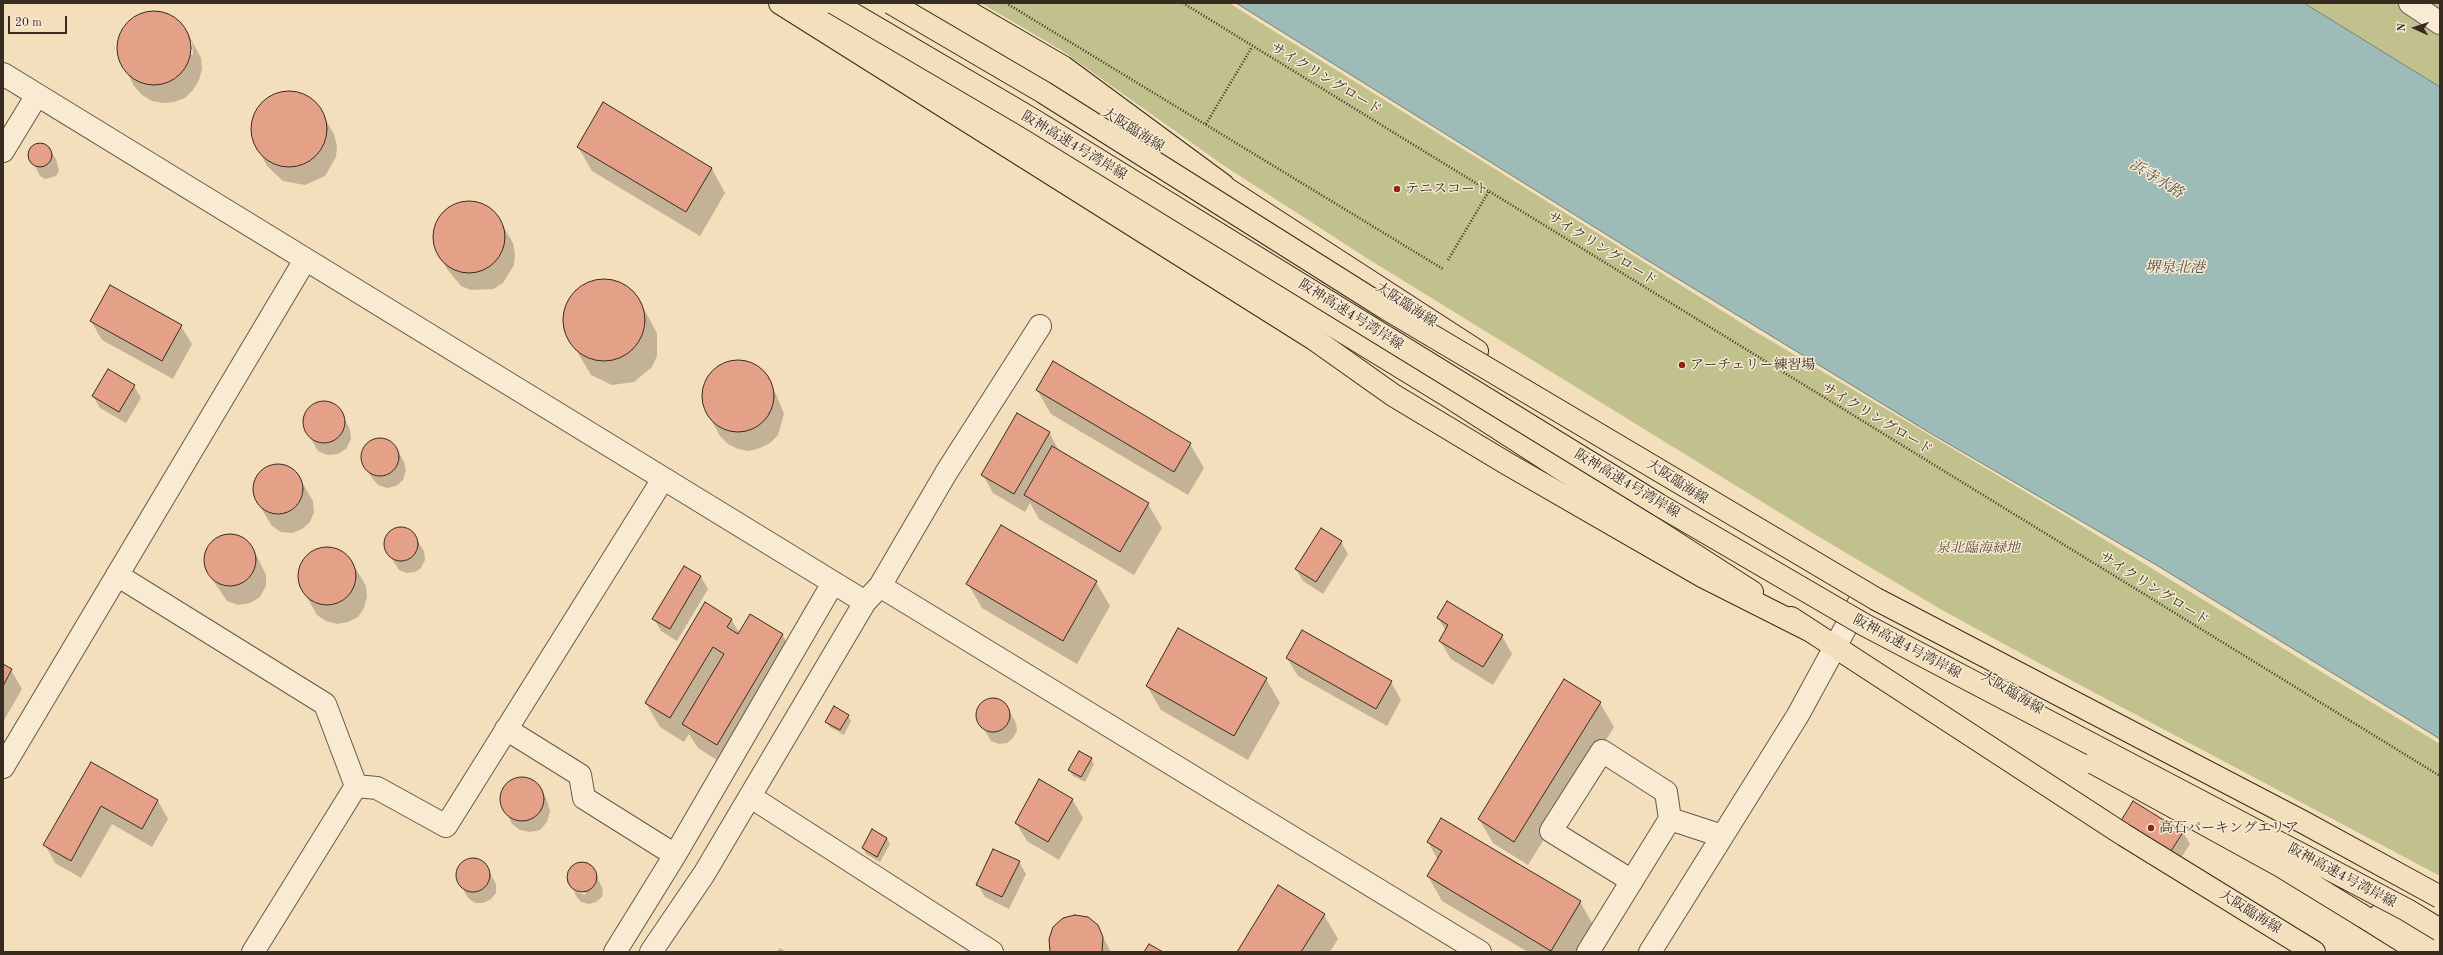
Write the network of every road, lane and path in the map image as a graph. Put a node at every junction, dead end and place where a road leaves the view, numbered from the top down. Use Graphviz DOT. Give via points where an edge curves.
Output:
graph roads {
  1 [pos="780,3"];
  2 [pos="805,3"];
  3 [pos="834,3"];
  4 [pos="891,3"];
  5 [pos="920,3"];
  6 [pos="953,3"];
  7 [pos="1006,3"];
  8 [pos="1183,3"];
  9 [pos="2410,3"];
  10 [pos="2440,23"];
  11 [pos="1252,47"];
  12 [pos="3,74"];
  13 [pos="37,95"];
  14 [pos="1206,124"];
  15 [pos="3,152"];
  16 [pos="1223,185"];
  17 [pos="1489,191"];
  18 [pos="305,260"];
  19 [pos="1448,260"];
  20 [pos="1443,269"];
  21 [pos="1040,326"];
  22 [pos="663,479"];
  23 [pos="117,575"];
  24 [pos="833,583"];
  25 [pos="880,586"];
  26 [pos="1860,601"];
  27 [pos="865,602"];
  28 [pos="1863,624"];
  29 [pos="1808,628"];
  30 [pos="1835,647"];
  31 [pos="506,729"];
  32 [pos="5,761"];
  33 [pos="2440,776"];
  34 [pos="356,786"];
  35 [pos="750,797"];
  36 [pos="1670,818"];
  37 [pos="1722,836"];
  38 [pos="675,855"];
  39 [pos="1632,881"];
  40 [pos="2440,897"];
  41 [pos="2440,930"];
  42 [pos="2440,951"];
  43 [pos="253,952"];
  44 [pos="615,952"];
  45 [pos="651,952"];
  46 [pos="992,952"];
  47 [pos="1480,952"];
  48 [pos="1588,952"];
  49 [pos="1650,952"];
  50 [pos="2314,952"];
  51 [pos="2420,952"];
  1 -- 29 [label="main road" via="1314,339 1393,394 1506,463 1704,577"];
  2 -- 29 [label="main road, 大阪臨海線" via="1445,394"];
  3 -- 28 [label="main road, 阪神高速4号湾岸線, bridge" via="1037,122 1659,504"];
  4 -- 40 [label="main road, 阪神高速4号湾岸線, bridge" via="1043,92 1387,309 1876,598 2303,822"];
  5 -- 16 [label="main road, 大阪臨海線"];
  6 -- 16 [label="main road" via="1063,66"];
  7 -- 14 [label="path"];
  8 -- 11 [label="path, サイクリングロード"];
  9 -- 10 [label="street"];
  11 -- 14 [label="path"];
  11 -- 17 [label="path, サイクリングロード"];
  12 -- 13 [label="street"];
  13 -- 15 [label="street"];
  13 -- 18 [label="street"];
  14 -- 20 [label="path"];
  16 -- 26 [label="main road, 大阪臨海線"];
  17 -- 19 [label="path"];
  17 -- 33 [label="path, サイクリングロード"];
  18 -- 22 [label="street"];
  18 -- 23 [label="street"];
  21 -- 25 [label="street" via="946,473"];
  22 -- 24 [label="street"];
  22 -- 31 [label="street"];
  23 -- 32 [label="street"];
  23 -- 34 [label="street" via="325,704"];
  24 -- 27 [label="street"];
  24 -- 38 [label="street"];
  25 -- 27 [label="street"];
  25 -- 47 [label="street"];
  26 -- 30 [label="street"];
  26 -- 42 [label="main road, 大阪臨海線"];
  27 -- 35 [label="street"];
  28 -- 41 [label="main road, 阪神高速4号湾岸線, bridge"];
  28 -- 51 [label="main road, bridge" via="1944,678 2274,862"];
  29 -- 30 [label="main road, 大阪臨海線"];
  30 -- 37 [label="street" via="1798,715"];
  30 -- 50 [label="main road, 大阪臨海線" via="2124,835"];
  31 -- 34 [label="street" via="446,826 378,788"];
  31 -- 38 [label="street" via="580,775 584,798"];
  34 -- 43 [label="street"];
  35 -- 45 [label="street" via="704,874"];
  35 -- 46 [label="street"];
  36 -- 37 [label="street"];
  36 -- 39 [label="street"];
  36 -- 39 [label="street" via="1666,792 1602,751 1551,831"];
  37 -- 49 [label="street"];
  38 -- 44 [label="street"];
  39 -- 48 [label="street"];
}
